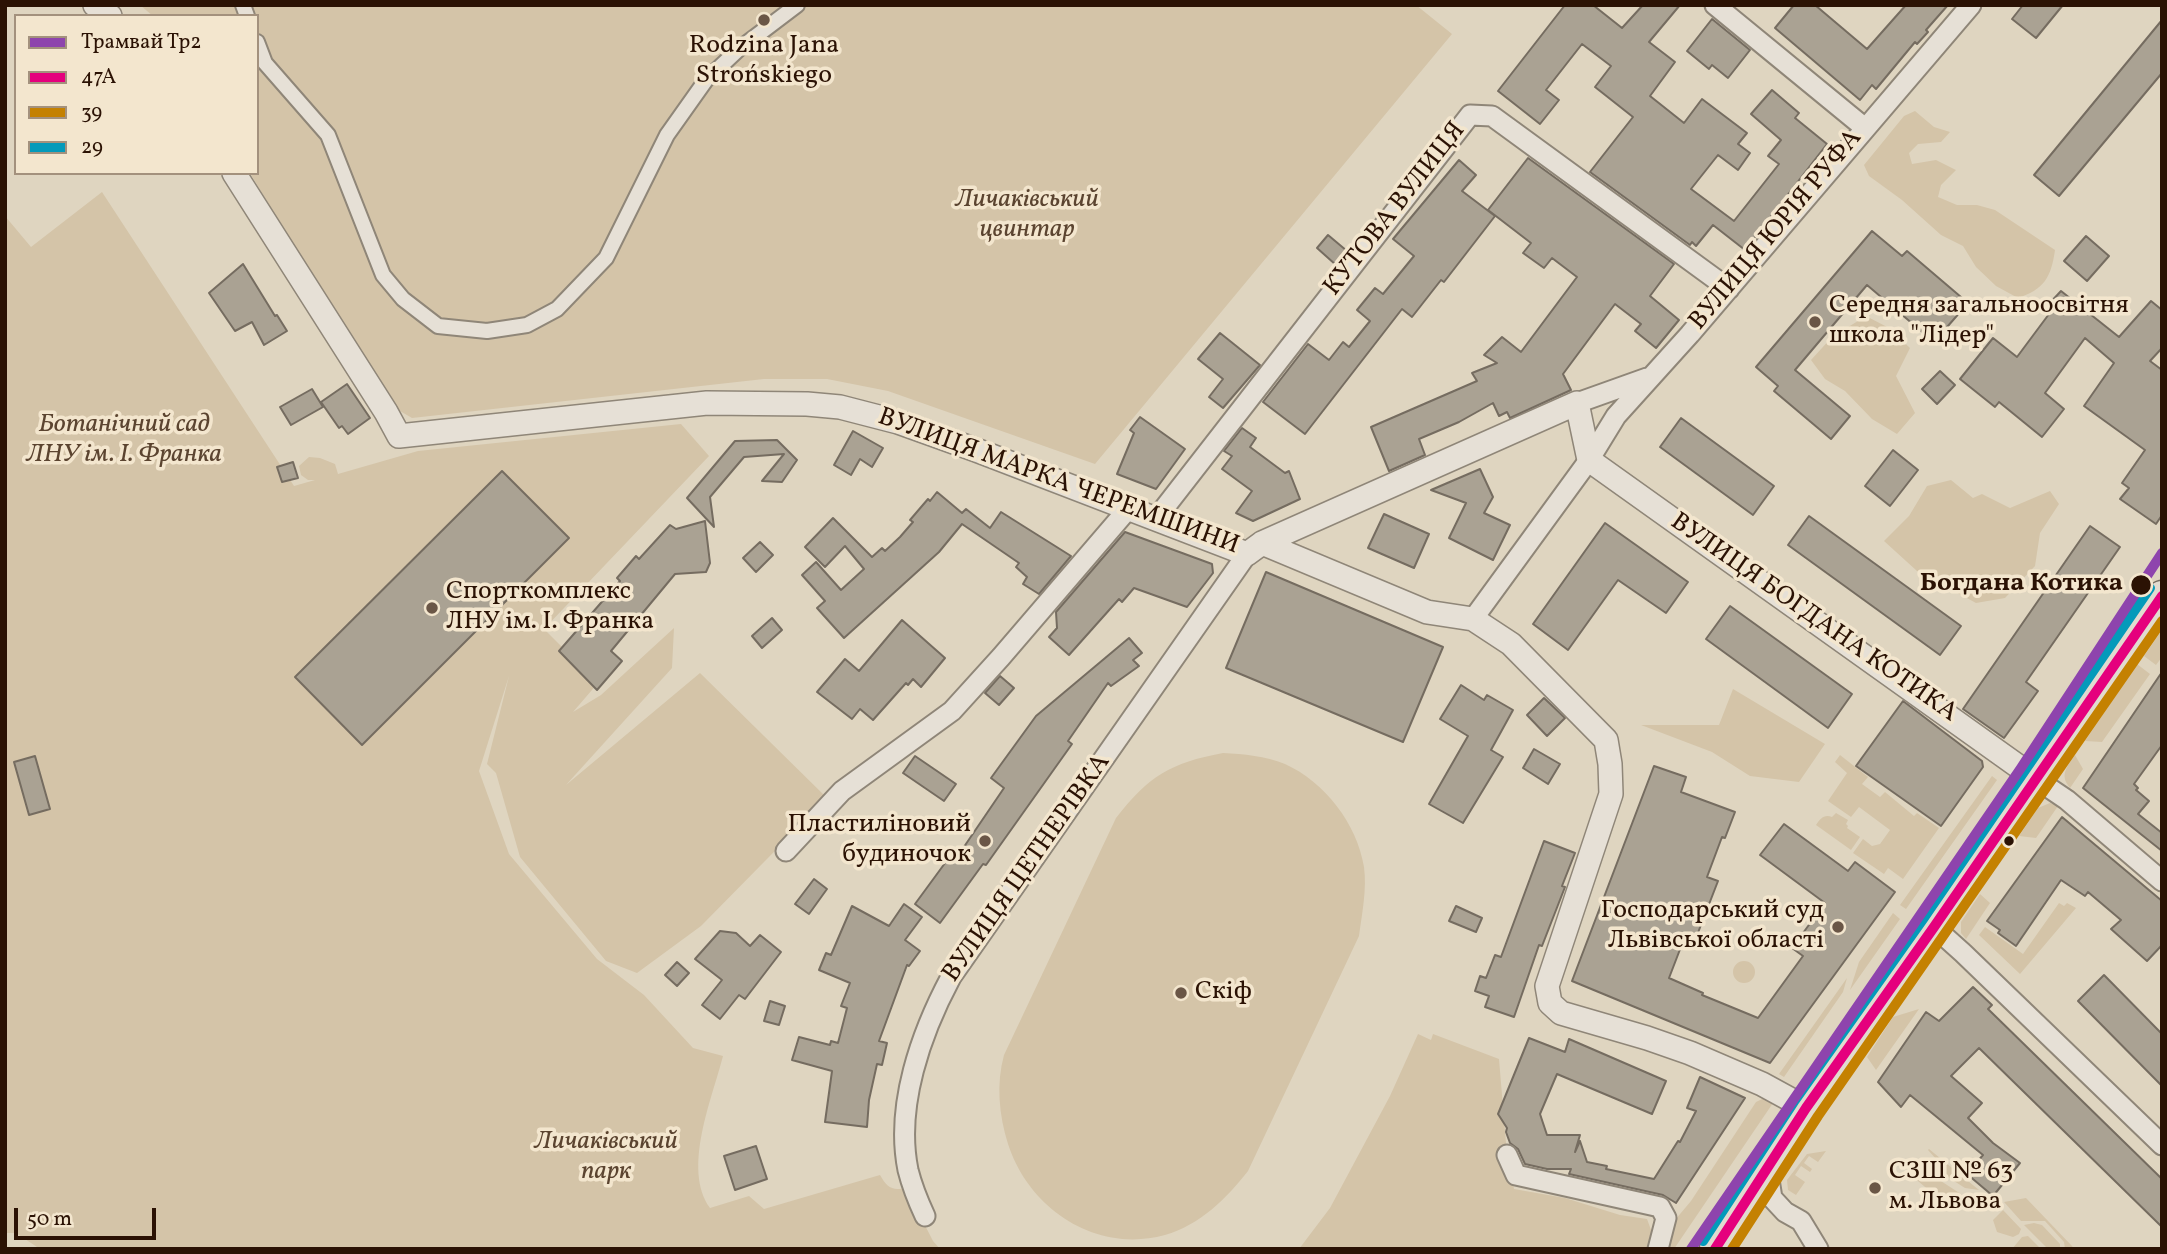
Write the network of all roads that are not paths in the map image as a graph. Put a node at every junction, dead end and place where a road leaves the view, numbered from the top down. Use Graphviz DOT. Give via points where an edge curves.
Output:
graph roads {
  1 [pos="797,5"];
  2 [pos="1715,5"];
  3 [pos="1971,5"];
  4 [pos="259,47"];
  5 [pos="1865,128"];
  6 [pos="235,175"];
  7 [pos="1728,289"];
  8 [pos="1651,376"];
  9 [pos="1577,403"];
  10 [pos="1589,460"];
  11 [pos="1128,509"];
  12 [pos="1155,520"];
  13 [pos="1254,549"];
  14 [pos="2162,596"];
  15 [pos="1473,619"];
  16 [pos="2036,779"];
  17 [pos="786,851"];
  18 [pos="2162,881"];
  19 [pos="1934,927"];
  20 [pos="1806,1108"];
  21 [pos="2162,1145"];
  22 [pos="1507,1155"];
  23 [pos="1767,1167"];
  24 [pos="925,1216"];
  25 [pos="1658,1249"];
  26 [pos="1715,1249"];
  27 [pos="1818,1249"];
  1 -- 4 [label="street" via="706,80 667,135 606,258 556,309 527,325 487,331 439,326 402,299 383,275 328,135 265,63"];
  2 -- 5 [label="street"];
  3 -- 5 [label="street, ВУЛИЦЯ ЮРІЯ РУФА"];
  5 -- 7 [label="street, ВУЛИЦЯ ЮРІЯ РУФА"];
  6 -- 11 [label="street, ВУЛИЦЯ МАРКА ЧЕРЕМШИНИ" via="399,436 707,404 833,406 898,422"];
  7 -- 8 [label="street, ВУЛИЦЯ ЮРІЯ РУФА"];
  7 -- 12 [label="street, КУТОВА ВУЛИЦЯ" via="1492,116 1470,115"];
  8 -- 9 [label="street"];
  8 -- 10 [label="street, ВУЛИЦЯ ЮРІЯ РУФА" via="1616,416"];
  9 -- 10 [label="street"];
  9 -- 13 [label="street"];
  10 -- 15 [label="street, ВУЛИЦЯ ЮРІЯ РУФА"];
  10 -- 16 [label="street, ВУЛИЦЯ БОГДАНА КОТИКА"];
  11 -- 12 [label="street, ВУЛИЦЯ МАРКА ЧЕРЕМШИНИ"];
  11 -- 17 [label="street" via="952,711 842,791"];
  12 -- 13 [label="street, ВУЛИЦЯ МАРКА ЧЕРЕМШИНИ"];
  13 -- 15 [label="street, ВУЛИЦЯ МАРКА ЧЕРЕМШИНИ" via="1427,612"];
  13 -- 24 [label="street, ВУЛИЦЯ ЦЕТНЕРІВКА" via="951,977 932,1012 911,1078 907,1119 908,1169"];
  14 -- 16 [label="main road"];
  15 -- 20 [label="street, ВУЛИЦЯ МАРКА ЧЕРЕМШИНИ" via="1518,651 1606,740 1611,794 1547,986 1550,1003 1561,1013 1690,1054"];
  16 -- 18 [label="street"];
  16 -- 19 [label="main road"];
  19 -- 20 [label="main road"];
  19 -- 21 [label="street"];
  20 -- 23 [label="main road"];
  22 -- 25 [label="street" via="1516,1175 1660,1207 1666,1218"];
  23 -- 26 [label="main road"];
  23 -- 27 [label="street" via="1772,1198 1801,1221"];
}
